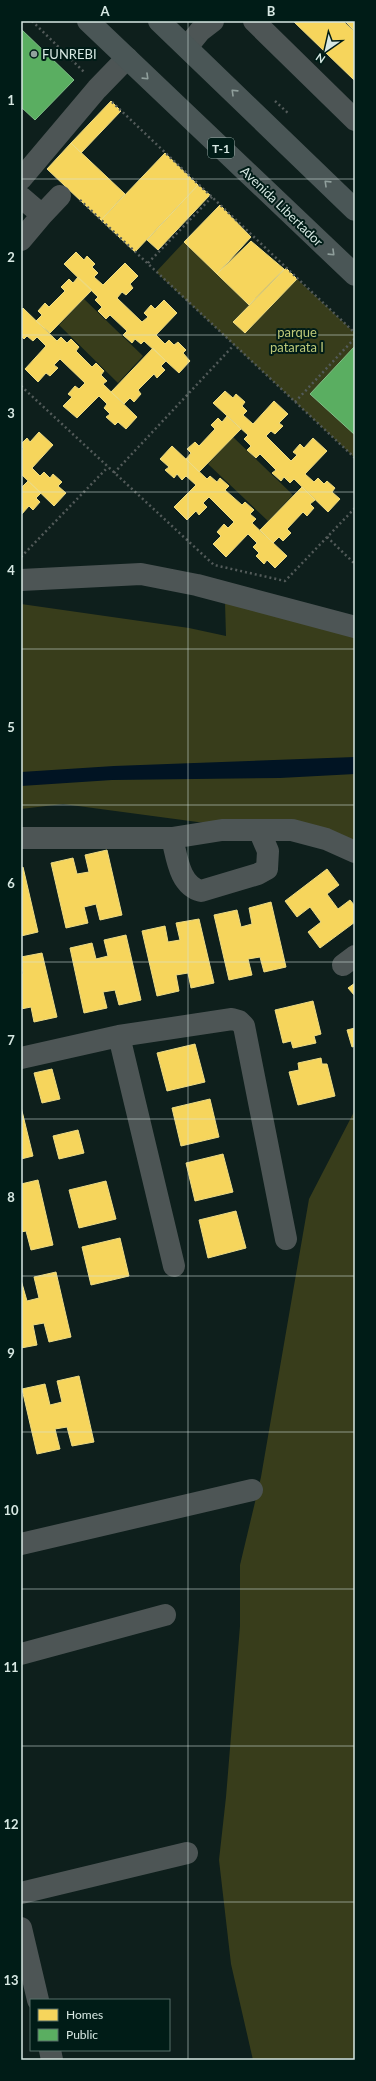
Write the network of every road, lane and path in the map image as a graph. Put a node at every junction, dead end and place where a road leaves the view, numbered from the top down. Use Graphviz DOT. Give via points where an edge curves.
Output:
graph roads {
  1 [pos="32,21"];
  2 [pos="88,21"];
  3 [pos="160,21"];
  4 [pos="214,21"];
  5 [pos="254,21"];
  6 [pos="187,47"];
  7 [pos="127,58"];
  8 [pos="91,81"];
  9 [pos="355,120"];
  10 [pos="27,172"];
  11 [pos="67,195"];
  12 [pos="213,196"];
  13 [pos="21,197"];
  14 [pos="355,210"];
  15 [pos="42,215"];
  16 [pos="21,240"];
  17 [pos="148,263"];
  18 [pos="355,275"];
  19 [pos="355,333"];
  20 [pos="355,338"];
  21 [pos="234,345"];
  22 [pos="21,386"];
  23 [pos="295,402"];
  24 [pos="355,458"];
  25 [pos="108,467"];
  26 [pos="114,473"];
  27 [pos="355,508"];
  28 [pos="327,537"];
  29 [pos="21,557"];
  30 [pos="355,564"];
  31 [pos="21,580"];
  32 [pos="355,627"];
  33 [pos="259,830"];
  34 [pos="21,838"];
  35 [pos="172,838"];
  36 [pos="355,852"];
  37 [pos="119,1036"];
  38 [pos="21,1058"];
  39 [pos="286,1239"];
  40 [pos="174,1266"];
  41 [pos="252,1490"];
  42 [pos="21,1544"];
  43 [pos="165,1614"];
  44 [pos="21,1654"];
  45 [pos="187,1853"];
  46 [pos="21,1893"];
  47 [pos="21,1928"];
  48 [pos="38,1999"];
  1 -- 8 [label="path"];
  2 -- 7 [label="main road, Avenida Libertador / T-1"];
  3 -- 6 [label="main road"];
  4 -- 6 [label="street" via="200,30"];
  5 -- 9 [label="street"];
  14 -- 6 [label="main road, one-way"];
  7 -- 8 [label="street"];
  7 -- 18 [label="main road, Avenida Libertador / T-1, one-way"];
  8 -- 10 [label="street"];
  8 -- 12 [label="path"];
  11 -- 15 [label="street"];
  11 -- 17 [label="path"];
  12 -- 17 [label="path"];
  12 -- 19 [label="path"];
  13 -- 15 [label="street"];
  15 -- 16 [label="street"];
  17 -- 21 [label="path"];
  20 -- 23 [label="path"];
  21 -- 23 [label="path"];
  21 -- 26 [label="path"];
  22 -- 25 [label="path"];
  23 -- 24 [label="path"];
  25 -- 26 [label="path"];
  25 -- 29 [label="path"];
  26 -- 28 [label="path" via="214,565 285,581"];
  27 -- 28 [label="path"];
  28 -- 30 [label="path"];
  31 -- 32 [label="street" via="141,574 278,605"];
  33 -- 35 [label="street" via="222,830"];
  33 -- 35 [label="street" via="268,851 267,868 258,874 200,892 193,889 182,874"];
  33 -- 36 [label="street" via="292,830 326,839"];
  34 -- 35 [label="street"];
  37 -- 38 [label="street"];
  37 -- 39 [label="street" via="232,1019 244,1026"];
  37 -- 40 [label="street"];
  41 -- 42 [label="street"];
  43 -- 44 [label="street"];
  45 -- 46 [label="street"];
  47 -- 48 [label="street"];
}
